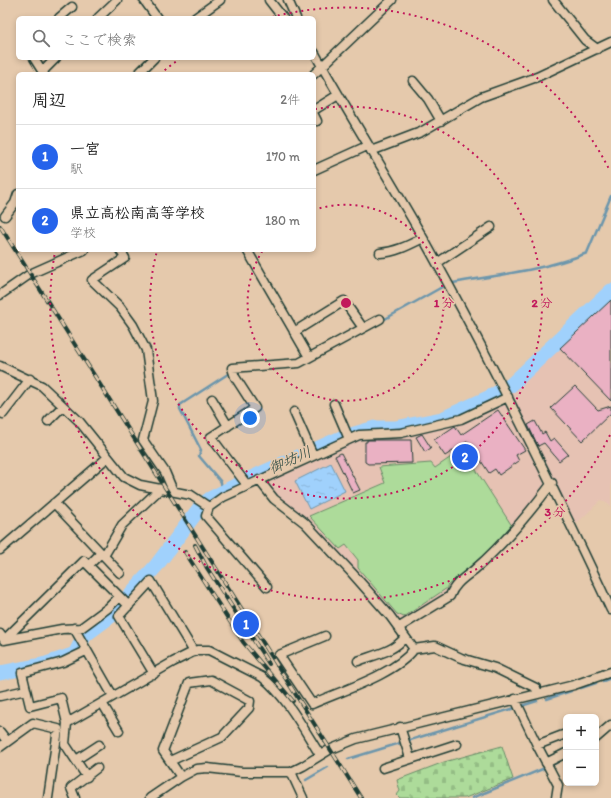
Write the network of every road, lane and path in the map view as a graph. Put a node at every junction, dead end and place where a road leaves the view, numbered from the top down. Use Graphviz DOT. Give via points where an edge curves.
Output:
graph roads {
  1 [pos="117,0"];
  2 [pos="144,0"];
  3 [pos="220,0"];
  4 [pos="269,0"];
  5 [pos="288,0"];
  6 [pos="392,0"];
  7 [pos="553,0"];
  8 [pos="72,6"];
  9 [pos="61,16"];
  10 [pos="100,16"];
  11 [pos="156,16"];
  12 [pos="198,16"];
  13 [pos="281,16"];
  14 [pos="295,16"];
  15 [pos="611,42"];
  16 [pos="596,49"];
  17 [pos="316,56"];
  18 [pos="35,60"];
  19 [pos="54,60"];
  20 [pos="152,60"];
  21 [pos="322,67"];
  22 [pos="42,72"];
  23 [pos="44,72"];
  24 [pos="140,72"];
  25 [pos="316,72"];
  26 [pos="413,81"];
  27 [pos="338,95"];
  28 [pos="316,109"];
  29 [pos="441,121"];
  30 [pos="369,148"];
  31 [pos="316,169"];
  32 [pos="16,200"];
  33 [pos="5,216"];
  34 [pos="491,227"];
  35 [pos="423,238"];
  36 [pos="80,252"];
  37 [pos="121,252"];
  38 [pos="247,252"];
  39 [pos="380,253"];
  40 [pos="436,263"];
  41 [pos="0,295"];
  42 [pos="380,319"];
  43 [pos="363,328"];
  44 [pos="294,332"];
  45 [pos="309,357"];
  46 [pos="0,366"];
  47 [pos="30,379"];
  48 [pos="508,396"];
  49 [pos="212,399"];
  50 [pos="334,404"];
  51 [pos="63,406"];
  52 [pos="0,412"];
  53 [pos="294,412"];
  54 [pos="48,421"];
  55 [pos="228,426"];
  56 [pos="349,438"];
  57 [pos="312,452"];
  58 [pos="108,457"];
  59 [pos="259,480"];
  60 [pos="245,482"];
  61 [pos="552,483"];
  62 [pos="160,489"];
  63 [pos="173,491"];
  64 [pos="54,503"];
  65 [pos="207,505"];
  66 [pos="0,550"];
  67 [pos="102,555"];
  68 [pos="89,565"];
  69 [pos="120,573"];
  70 [pos="267,587"];
  71 [pos="120,598"];
  72 [pos="129,606"];
  73 [pos="611,610"];
  74 [pos="74,628"];
  75 [pos="398,628"];
  76 [pos="325,636"];
  77 [pos="405,637"];
  78 [pos="1,638"];
  79 [pos="414,649"];
  80 [pos="85,650"];
  81 [pos="194,652"];
  82 [pos="358,661"];
  83 [pos="611,672"];
  84 [pos="154,674"];
  85 [pos="26,690"];
  86 [pos="538,694"];
  87 [pos="0,696"];
  88 [pos="113,696"];
  89 [pos="515,699"];
  90 [pos="102,703"];
  91 [pos="67,723"];
  92 [pos="611,725"];
  93 [pos="400,727"];
  94 [pos="119,731"];
  95 [pos="0,732"];
  96 [pos="563,735"];
  97 [pos="599,735"];
  98 [pos="7,741"];
  99 [pos="457,744"];
  100 [pos="99,745"];
  101 [pos="537,745"];
  102 [pos="0,747"];
  103 [pos="563,754"];
  104 [pos="320,755"];
  105 [pos="410,758"];
  106 [pos="76,760"];
  107 [pos="170,761"];
  108 [pos="546,763"];
  109 [pos="97,768"];
  110 [pos="383,768"];
  111 [pos="291,772"];
  112 [pos="181,776"];
  113 [pos="87,777"];
  114 [pos="48,798"];
  115 [pos="75,798"];
  116 [pos="150,798"];
  117 [pos="303,798"];
  118 [pos="556,798"];
  1 -- 10 [label="street"];
  2 -- 11 [label="street"];
  3 -- 12 [label="street"];
  4 -- 13 [label="street"];
  5 -- 14 [label="street"];
  6 -- 21 [label="street"];
  7 -- 16 [label="street" via="585,40"];
  8 -- 9 [label="street"];
  15 -- 16 [label="street"];
  16 -- 29 [label="street" via="537,77 481,97"];
  17 -- 21 [label="street"];
  18 -- 22 [label="street"];
  19 -- 23 [label="street"];
  20 -- 24 [label="street"];
  21 -- 25 [label="street"];
  21 -- 27 [label="street"];
  26 -- 29 [label="street"];
  27 -- 28 [label="street"];
  27 -- 30 [label="street"];
  29 -- 30 [label="street" via="408,138"];
  30 -- 31 [label="street"];
  30 -- 35 [label="street"];
  32 -- 33 [label="street"];
  34 -- 40 [label="street"];
  35 -- 39 [label="street" via="403,248"];
  35 -- 40 [label="street"];
  36 -- 41 [label="street" via="30,274"];
  37 -- 63 [label="street" via="125,258 92,280 120,307 146,350 153,401 143,440 165,472"];
  38 -- 44 [label="street"];
  40 -- 48 [label="street"];
  42 -- 43 [label="street"];
  43 -- 44 [label="street" via="344,301"];
  43 -- 45 [label="street"];
  44 -- 45 [label="street"];
  45 -- 55 [label="street" via="299,363 232,368 254,408"];
  46 -- 47 [label="street"];
  47 -- 51 [label="street" via="42,386"];
  47 -- 52 [label="street" via="3,414"];
  48 -- 56 [label="street" via="461,419 401,433 359,435"];
  48 -- 61 [label="street"];
  49 -- 55 [label="street"];
  50 -- 56 [label="street"];
  51 -- 54 [label="street"];
  51 -- 58 [label="street" via="79,421"];
  53 -- 57 [label="street"];
  55 -- 60 [label="street" via="211,437"];
  56 -- 57 [label="street"];
  57 -- 59 [label="street"];
  58 -- 62 [label="street" via="124,476 140,485"];
  58 -- 64 [label="street"];
  59 -- 60 [label="street"];
  59 -- 75 [label="street" via="274,499 305,523 352,573"];
  60 -- 65 [label="street"];
  61 -- 73 [label="street"];
  61 -- 75 [label="street" via="514,532 453,587 450,596"];
  62 -- 63 [label="street"];
  62 -- 67 [label="street" via="122,525"];
  63 -- 65 [label="street" via="191,495"];
  64 -- 66 [label="street"];
  64 -- 67 [label="street"];
  65 -- 70 [label="street" via="206,516"];
  67 -- 68 [label="street"];
  67 -- 69 [label="street"];
  68 -- 71 [label="street"];
  68 -- 78 [label="street" via="84,561"];
  71 -- 72 [label="street"];
  71 -- 74 [label="street" via="81,628"];
  72 -- 81 [label="street" via="151,581"];
  72 -- 84 [label="street" via="119,616"];
  74 -- 78 [label="street"];
  74 -- 80 [label="street"];
  75 -- 77 [label="street"];
  76 -- 79 [label="street" via="279,655 312,704 390,669 408,658"];
  77 -- 79 [label="street"];
  77 -- 82 [label="street" via="400,644 389,650"];
  79 -- 86 [label="street" via="435,646 461,658 495,668 536,688"];
  80 -- 85 [label="street" via="63,662 22,673"];
  80 -- 88 [label="street"];
  81 -- 84 [label="street"];
  81 -- 104 [label="street" via="209,650 262,677 285,702"];
  83 -- 86 [label="street"];
  84 -- 88 [label="street"];
  85 -- 87 [label="street"];
  85 -- 91 [label="street" via="30,706 61,698"];
  86 -- 89 [label="street"];
  88 -- 90 [label="street"];
  89 -- 93 [label="street"];
  89 -- 101 [label="street"];
  90 -- 91 [label="street"];
  90 -- 94 [label="street"];
  91 -- 106 [label="street" via="65,744"];
  92 -- 97 [label="street"];
  93 -- 104 [label="street" via="341,744"];
  93 -- 105 [label="street"];
  95 -- 98 [label="street"];
  96 -- 101 [label="street"];
  98 -- 102 [label="street"];
  98 -- 114 [label="street" via="32,723 58,729"];
  99 -- 105 [label="street"];
  100 -- 106 [label="street"];
  101 -- 108 [label="street"];
  103 -- 108 [label="street"];
  104 -- 111 [label="street"];
  105 -- 110 [label="street"];
  106 -- 113 [label="street"];
  107 -- 107 [label="street" via="162,751 189,682 211,680 250,701 249,708 222,737"];
  107 -- 112 [label="street"];
  108 -- 118 [label="street" via="558,785"];
  109 -- 113 [label="street"];
  111 -- 112 [label="street" via="242,772 207,768 196,769"];
  111 -- 117 [label="street"];
  112 -- 116 [label="street"];
  113 -- 115 [label="street" via="71,788"];
}
